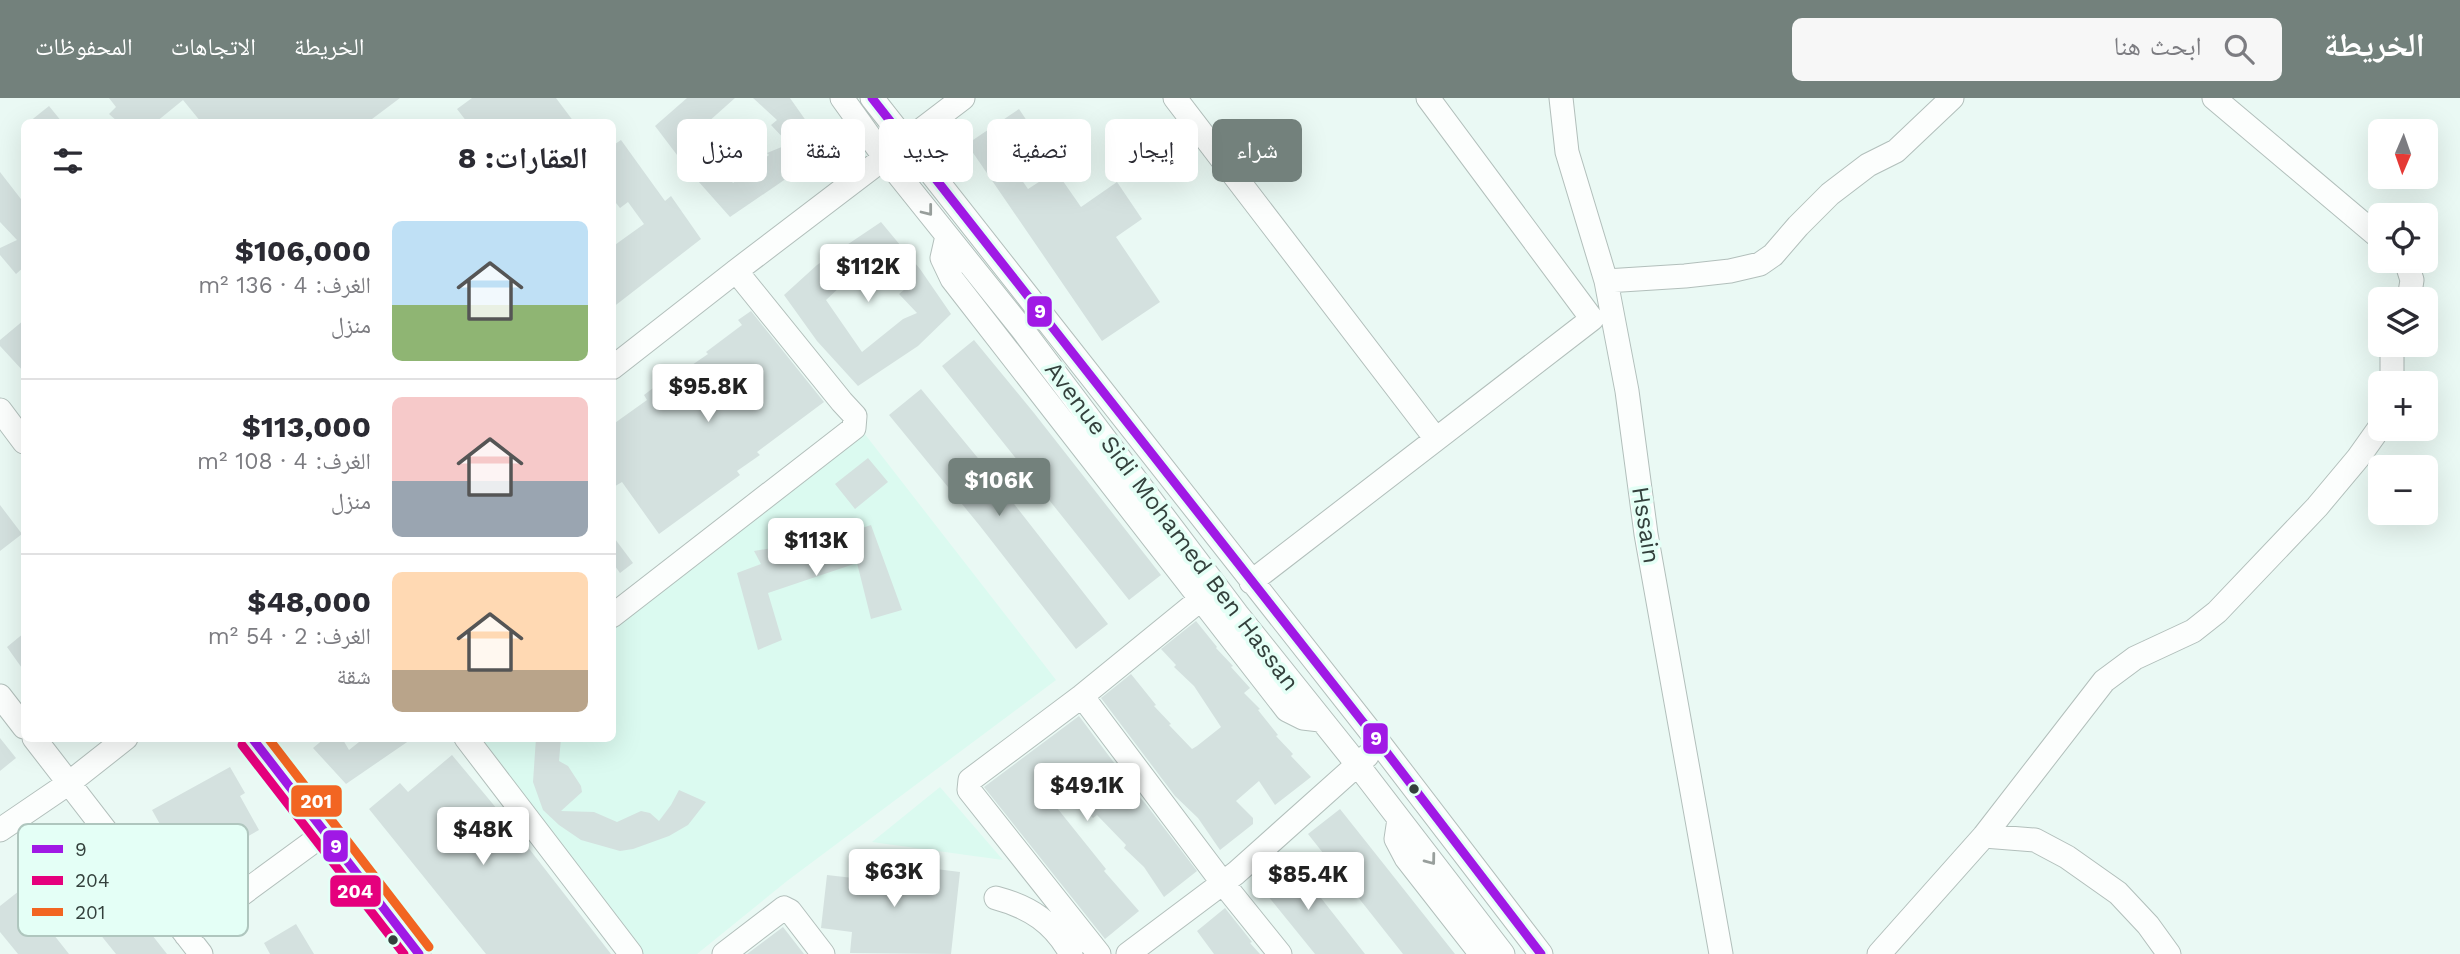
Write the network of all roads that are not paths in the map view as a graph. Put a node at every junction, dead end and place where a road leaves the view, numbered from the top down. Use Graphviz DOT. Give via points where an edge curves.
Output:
graph roads {
  1 [pos="842,98"];
  2 [pos="872,98"];
  3 [pos="963,98"];
  4 [pos="1175,98"];
  5 [pos="1428,98"];
  6 [pos="1561,98"];
  7 [pos="1952,98"];
  8 [pos="2214,98"];
  9 [pos="888,119"];
  10 [pos="935,119"];
  11 [pos="879,150"];
  12 [pos="879,163"];
  13 [pos="904,182"];
  14 [pos="936,182"];
  15 [pos="2368,228"];
  16 [pos="947,236"];
  17 [pos="736,271"];
  18 [pos="1606,281"];
  19 [pos="616,365"];
  20 [pos="0,410"];
  21 [pos="21,438"];
  22 [pos="1436,439"];
  23 [pos="2370,441"];
  24 [pos="1251,582"];
  25 [pos="1201,599"];
  26 [pos="616,613"];
  27 [pos="0,696"];
  28 [pos="1082,696"];
  29 [pos="1320,720"];
  30 [pos="21,723"];
  31 [pos="37,742"];
  32 [pos="121,742"];
  33 [pos="255,742"];
  34 [pos="469,742"];
  35 [pos="1381,745"];
  36 [pos="1357,764"];
  37 [pos="69,783"];
  38 [pos="1399,819"];
  39 [pos="101,824"];
  40 [pos="0,830"];
  41 [pos="325,833"];
  42 [pos="1984,836"];
  43 [pos="1223,882"];
  44 [pos="248,890"];
  45 [pos="996,898"];
  46 [pos="188,936"];
  47 [pos="201,954"];
  48 [pos="419,954"];
  49 [pos="631,954"];
  50 [pos="724,954"];
  51 [pos="823,954"];
  52 [pos="1071,954"];
  53 [pos="1099,954"];
  54 [pos="1128,954"];
  55 [pos="1280,954"];
  56 [pos="1481,954"];
  57 [pos="1503,954"];
  58 [pos="1541,954"];
  59 [pos="1721,954"];
  60 [pos="1878,954"];
  61 [pos="2168,954"];
  1 -- 11 [label="street, Avenue Sidi Mohamed Ben Hassan"];
  2 -- 9 [label="street, Avenue Sidi Mohamed Ben Hassan"];
  3 -- 10 [label="street"];
  4 -- 22 [label="street"];
  5 -- 22 [label="street" via="1592,320"];
  6 -- 18 [label="street, Hssain" via="1567,152"];
  7 -- 18 [label="street" via="1896,151 1868,165 1830,194 1760,264 1685,276"];
  8 -- 15 [label="street"];
  12 -- 17 [label="street"];
  13 -- 16 [label="street, Avenue Sidi Mohamed Ben Hassan, one-way"];
  14 -- 24 [label="street, Avenue Sidi Mohamed Ben Hassan"];
  16 -- 25 [label="street" via="942,258 952,279"];
  16 -- 29 [label="street, Avenue Sidi Mohamed Ben Hassan"];
  17 -- 19 [label="street"];
  17 -- 26 [label="street" via="855,416 854,428"];
  18 -- 59 [label="street, Hssain"];
  20 -- 21 [label="street"];
  22 -- 24 [label="street"];
  23 -- 42 [label="street" via="2316,507 2217,612 2193,631 2135,658 2104,681"];
  24 -- 35 [label="street, Avenue Sidi Mohamed Ben Hassan"];
  25 -- 28 [label="street"];
  25 -- 29 [label="street" via="1287,710"];
  27 -- 30 [label="street"];
  28 -- 43 [label="street"];
  28 -- 53 [label="street" via="968,786"];
  29 -- 36 [label="street, Avenue Sidi Mohamed Ben Hassan"];
  31 -- 37 [label="street"];
  32 -- 37 [label="street"];
  33 -- 41 [label="street"];
  34 -- 49 [label="street"];
  35 -- 36 [label="street"];
  35 -- 58 [label="street, Avenue Sidi Mohamed Ben Hassan"];
  36 -- 38 [label="street, Avenue Sidi Mohamed Ben Hassan"];
  36 -- 43 [label="street"];
  37 -- 39 [label="street"];
  37 -- 40 [label="street"];
  38 -- 56 [label="street" via="1396,839 1406,858"];
  38 -- 57 [label="street, Avenue Sidi Mohamed Ben Hassan, one-way"];
  41 -- 44 [label="street"];
  41 -- 48 [label="street"];
  42 -- 60 [label="street"];
  42 -- 61 [label="street" via="2035,841 2067,857 2118,893"];
  43 -- 54 [label="street"];
  43 -- 55 [label="street"];
  45 -- 52 [label="street" via="1020,904 1040,916 1058,932"];
  46 -- 47 [label="street"];
  50 -- 51 [label="street" via="784,908"];
}
